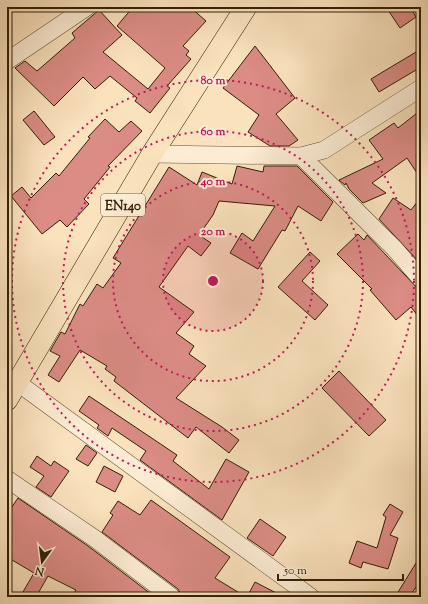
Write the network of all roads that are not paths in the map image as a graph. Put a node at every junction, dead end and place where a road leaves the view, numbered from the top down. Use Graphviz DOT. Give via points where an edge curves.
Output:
graph roads {
  1 [pos="87,7"];
  2 [pos="245,9"];
  3 [pos="7,61"];
  4 [pos="421,88"];
  5 [pos="152,154"];
  6 [pos="301,156"];
  7 [pos="421,279"];
  8 [pos="12,392"];
  9 [pos="7,479"];
  10 [pos="172,597"];
  11 [pos="311,597"];
  1 -- 3 [label="street"];
  2 -- 5 [label="main road, EN140"];
  4 -- 6 [label="street" via="324,150"];
  5 -- 6 [label="street"];
  5 -- 8 [label="main road, EN140"];
  6 -- 7 [label="street" via="394,248"];
  8 -- 11 [label="street"];
  9 -- 10 [label="street" via="94,538"];
}
